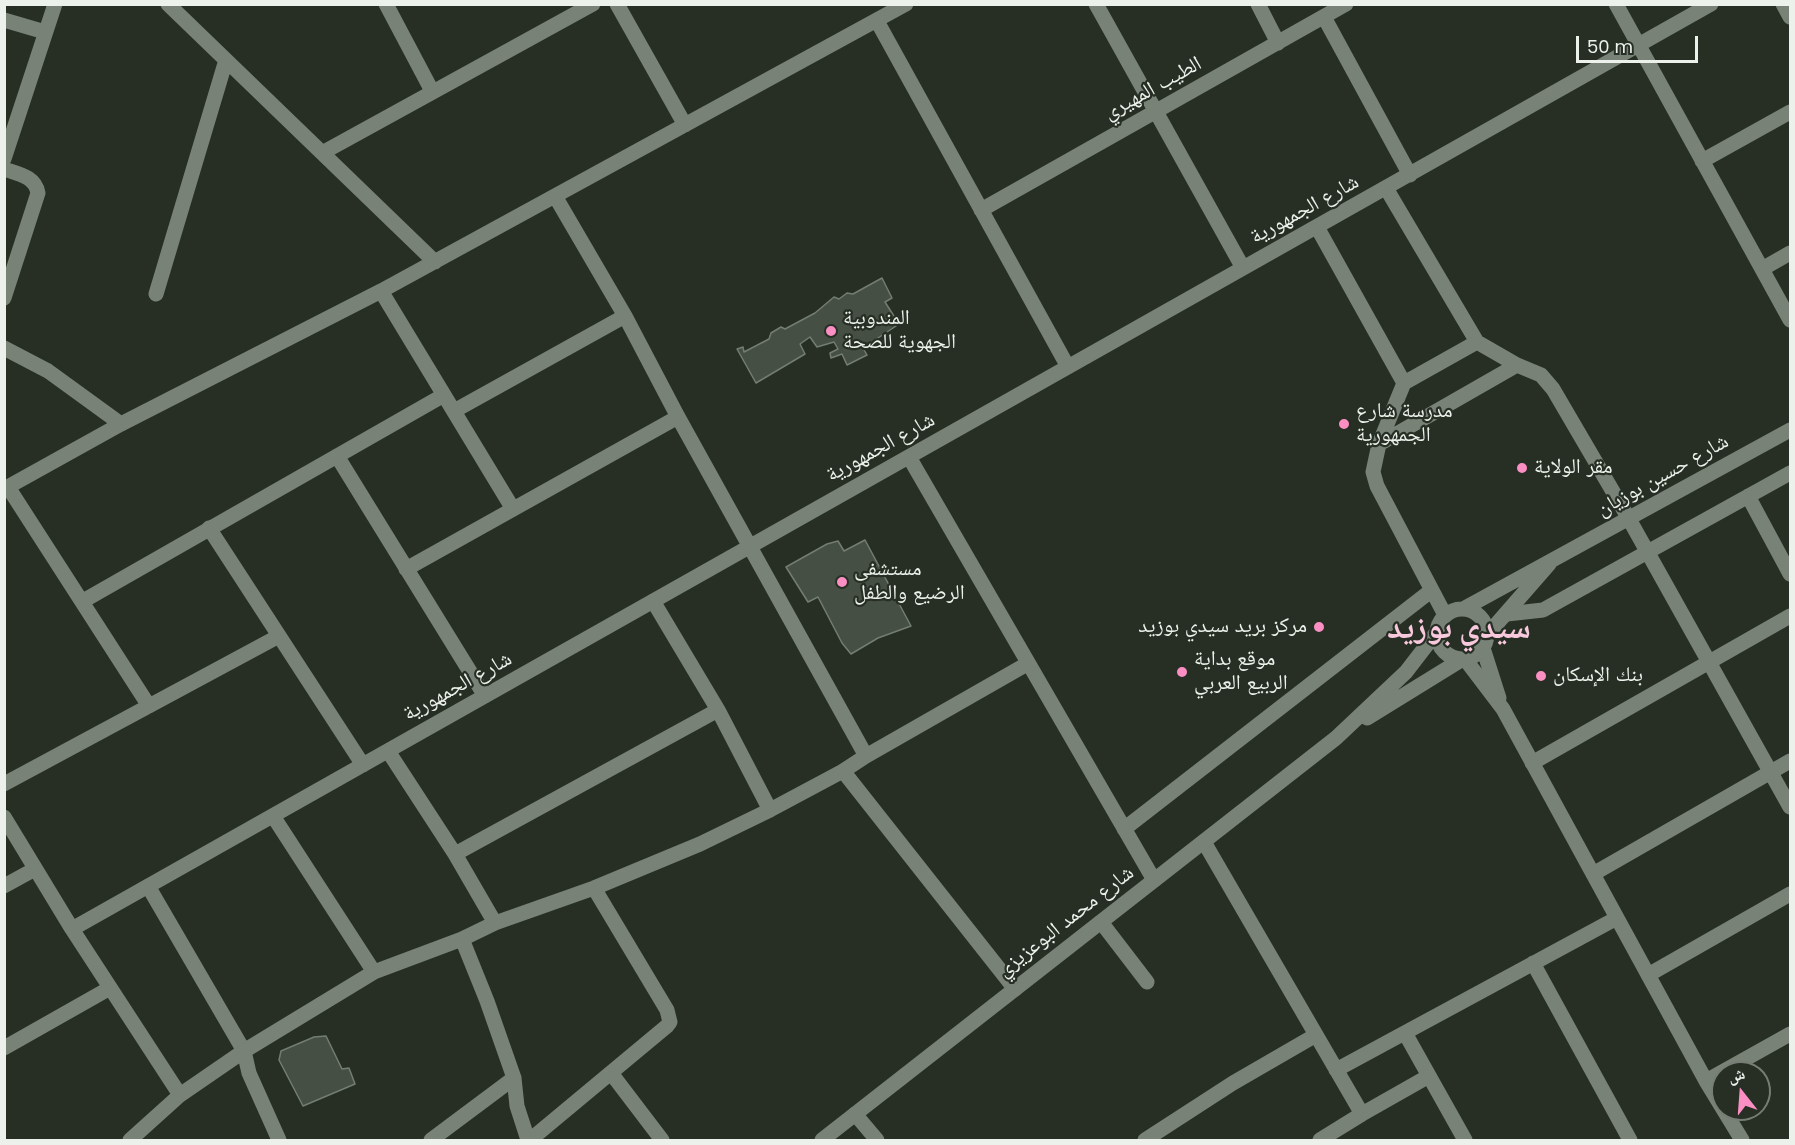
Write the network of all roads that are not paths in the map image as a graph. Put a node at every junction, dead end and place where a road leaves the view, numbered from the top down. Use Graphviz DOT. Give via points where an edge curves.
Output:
graph roads {
  1 [pos="55,4"];
  2 [pos="168,4"];
  3 [pos="387,4"];
  4 [pos="593,4"];
  5 [pos="617,4"];
  6 [pos="906,4"];
  7 [pos="1096,4"];
  8 [pos="1258,4"];
  9 [pos="1346,4"];
  10 [pos="1616,4"];
  11 [pos="1711,4"];
  12 [pos="1784,4"];
  13 [pos="1324,17"];
  14 [pos="1791,17"];
  15 [pos="4,20"];
  16 [pos="877,21"];
  17 [pos="45,32"];
  18 [pos="1278,43"];
  19 [pos="1639,45"];
  20 [pos="226,60"];
  21 [pos="432,91"];
  22 [pos="1156,112"];
  23 [pos="1791,112"];
  24 [pos="685,125"];
  25 [pos="322,153"];
  26 [pos="4,159"];
  27 [pos="1702,161"];
  28 [pos="4,169"];
  29 [pos="1410,175"];
  30 [pos="1386,188"];
  31 [pos="555,196"];
  32 [pos="981,210"];
  33 [pos="1317,226"];
  34 [pos="1791,253"];
  35 [pos="435,262"];
  36 [pos="1243,268"];
  37 [pos="1762,269"];
  38 [pos="381,291"];
  39 [pos="156,294"];
  40 [pos="4,298"];
  41 [pos="625,316"];
  42 [pos="1791,320"];
  43 [pos="1478,342"];
  44 [pos="4,348"];
  45 [pos="1517,365"];
  46 [pos="1068,367"];
  47 [pos="1404,383"];
  48 [pos="444,395"];
  49 [pos="454,411"];
  50 [pos="678,417"];
  51 [pos="121,424"];
  52 [pos="1791,430"];
  53 [pos="1378,444"];
  54 [pos="337,456"];
  55 [pos="909,457"];
  56 [pos="1791,473"];
  57 [pos="6,488"];
  58 [pos="1748,496"];
  59 [pos="513,509"];
  60 [pos="1629,519"];
  61 [pos="209,528"];
  62 [pos="750,547"];
  63 [pos="1647,552"];
  64 [pos="1555,558"];
  65 [pos="406,569"];
  66 [pos="1791,574"];
  67 [pos="1432,590"];
  68 [pos="83,601"];
  69 [pos="653,601"];
  70 [pos="1463,609"];
  71 [pos="1507,614"];
  72 [pos="1445,615"];
  73 [pos="1791,616"];
  74 [pos="1436,633"];
  75 [pos="279,636"];
  76 [pos="1485,642"];
  77 [pos="1463,659"];
  78 [pos="1709,663"];
  79 [pos="1027,664"];
  80 [pos="485,696"];
  81 [pos="149,706"];
  82 [pos="718,710"];
  83 [pos="1503,710"];
  84 [pos="1336,738"];
  85 [pos="388,751"];
  86 [pos="866,756"];
  87 [pos="1791,761"];
  88 [pos="1532,763"];
  89 [pos="363,765"];
  90 [pos="843,771"];
  91 [pos="1771,772"];
  92 [pos="4,784"];
  93 [pos="1791,807"];
  94 [pos="771,810"];
  95 [pos="273,816"];
  96 [pos="4,817"];
  97 [pos="1124,828"];
  98 [pos="1204,842"];
  99 [pos="455,854"];
  100 [pos="35,868"];
  101 [pos="1593,874"];
  102 [pos="1154,880"];
  103 [pos="4,886"];
  104 [pos="148,886"];
  105 [pos="594,888"];
  106 [pos="1791,894"];
  107 [pos="1617,918"];
  108 [pos="1101,922"];
  109 [pos="495,923"];
  110 [pos="72,929"];
  111 [pos="462,939"];
  112 [pos="1533,963"];
  113 [pos="374,972"];
  114 [pos="1648,975"];
  115 [pos="1147,982"];
  116 [pos="110,988"];
  117 [pos="1015,989"];
  118 [pos="1405,1033"];
  119 [pos="1791,1034"];
  120 [pos="1316,1035"];
  121 [pos="4,1048"];
  122 [pos="244,1051"];
  123 [pos="1336,1070"];
  124 [pos="610,1073"];
  125 [pos="1429,1076"];
  126 [pos="514,1078"];
  127 [pos="1706,1081"];
  128 [pos="180,1095"];
  129 [pos="855,1114"];
  130 [pos="1362,1114"];
  131 [pos="1458,1138"];
  132 [pos="130,1140"];
  133 [pos="279,1140"];
  134 [pos="431,1140"];
  135 [pos="529,1140"];
  136 [pos="662,1140"];
  137 [pos="822,1140"];
  138 [pos="877,1140"];
  139 [pos="1145,1140"];
  140 [pos="1320,1140"];
  141 [pos="1630,1140"];
  142 [pos="1742,1140"];
  1 -- 17 [label="street"];
  2 -- 20 [label="street"];
  3 -- 21 [label="street"];
  4 -- 21 [label="street"];
  5 -- 24 [label="street"];
  6 -- 16 [label="street"];
  7 -- 22 [label="street"];
  8 -- 18 [label="street"];
  9 -- 13 [label="street, الطيب المهيري"];
  10 -- 19 [label="street"];
  11 -- 19 [label="street, شارع الجمهورية"];
  12 -- 14 [label="street"];
  13 -- 18 [label="street, الطيب المهيري"];
  13 -- 29 [label="street"];
  15 -- 17 [label="street"];
  16 -- 24 [label="street"];
  16 -- 32 [label="street"];
  17 -- 26 [label="street"];
  18 -- 22 [label="street, الطيب المهيري"];
  19 -- 27 [label="street"];
  19 -- 29 [label="street, شارع الجمهورية"];
  20 -- 25 [label="street"];
  20 -- 39 [label="street"];
  21 -- 25 [label="street"];
  22 -- 32 [label="street, الطيب المهيري"];
  22 -- 36 [label="street"];
  23 -- 27 [label="street"];
  24 -- 31 [label="street"];
  25 -- 35 [label="street"];
  27 -- 37 [label="street"];
  28 -- 40 [label="street" via="30,178 38,193"];
  29 -- 30 [label="street, شارع الجمهورية"];
  30 -- 33 [label="street, شارع الجمهورية"];
  30 -- 43 [label="street"];
  31 -- 35 [label="street"];
  31 -- 41 [label="street"];
  32 -- 46 [label="street"];
  33 -- 36 [label="street, شارع الجمهورية"];
  33 -- 47 [label="street"];
  34 -- 37 [label="street"];
  35 -- 38 [label="street"];
  36 -- 46 [label="street, شارع الجمهورية"];
  37 -- 42 [label="street"];
  38 -- 48 [label="street"];
  38 -- 51 [label="street"];
  41 -- 49 [label="street"];
  41 -- 50 [label="street"];
  43 -- 45 [label="street"];
  43 -- 47 [label="street"];
  44 -- 51 [label="street" via="48,371"];
  45 -- 53 [label="street"];
  45 -- 60 [label="street" via="1541,375 1553,389"];
  46 -- 55 [label="street, شارع الجمهورية"];
  47 -- 53 [label="street"];
  48 -- 49 [label="street"];
  48 -- 54 [label="street"];
  49 -- 59 [label="street"];
  50 -- 59 [label="street"];
  50 -- 62 [label="street"];
  51 -- 57 [label="street"];
  52 -- 60 [label="street, شارع حسين بوزيان"];
  53 -- 67 [label="street" via="1373,472 1377,486"];
  54 -- 61 [label="street"];
  54 -- 65 [label="street"];
  55 -- 62 [label="street, شارع الجمهورية"];
  55 -- 79 [label="street"];
  56 -- 58 [label="street"];
  57 -- 68 [label="street"];
  58 -- 63 [label="street"];
  58 -- 66 [label="street"];
  59 -- 65 [label="street"];
  60 -- 63 [label="street"];
  60 -- 64 [label="street, شارع حسين بوزيان"];
  61 -- 68 [label="street"];
  61 -- 75 [label="street"];
  62 -- 69 [label="street, شارع الجمهورية"];
  62 -- 86 [label="street"];
  63 -- 71 [label="street" via="1543,610"];
  63 -- 78 [label="street"];
  64 -- 70 [label="street, شارع حسين بوزيان"];
  64 -- 71 [label="street, شارع حسين بوزيان"];
  65 -- 80 [label="street"];
  67 -- 72 [label="street"];
  67 -- 97 [label="street"];
  68 -- 81 [label="street"];
  69 -- 80 [label="street, شارع الجمهورية"];
  69 -- 82 [label="street"];
  70 -- 72 [label="street"];
  70 -- 76 [label="street" via="1481,617 1486,625"];
  71 -- 76 [label="street, شارع حسين بوزيان"];
  72 -- 74 [label="street"];
  73 -- 78 [label="street"];
  74 -- 77 [label="street" via="1443,651"];
  74 -- 84 [label="street, شارع محمد البوعزيزي" via="1406,672"];
  75 -- 81 [label="street"];
  75 -- 89 [label="street"];
  76 -- 77 [label="street" via="1470,658"];
  76 -- 83 [label="street"];
  77 -- 83 [label="street"];
  77 -- 84 [label="street, شارع محمد البوعزيزي"];
  78 -- 88 [label="street"];
  78 -- 91 [label="street"];
  79 -- 86 [label="street"];
  79 -- 97 [label="street"];
  80 -- 85 [label="street, شارع الجمهورية"];
  81 -- 92 [label="street"];
  82 -- 94 [label="street"];
  82 -- 99 [label="street"];
  83 -- 88 [label="street"];
  84 -- 98 [label="street, شارع محمد البوعزيزي"];
  85 -- 89 [label="street, شارع الجمهورية"];
  85 -- 99 [label="street"];
  86 -- 90 [label="street"];
  87 -- 91 [label="street"];
  88 -- 101 [label="street"];
  89 -- 95 [label="street, شارع الجمهورية"];
  90 -- 94 [label="street"];
  90 -- 117 [label="street"];
  91 -- 93 [label="street"];
  91 -- 101 [label="street"];
  94 -- 105 [label="street"];
  95 -- 104 [label="street, شارع الجمهورية"];
  95 -- 113 [label="street"];
  96 -- 100 [label="street"];
  97 -- 102 [label="street"];
  98 -- 102 [label="street, شارع محمد البوعزيزي"];
  98 -- 120 [label="street"];
  99 -- 109 [label="street"];
  100 -- 103 [label="street"];
  100 -- 110 [label="street"];
  101 -- 107 [label="street"];
  102 -- 108 [label="street, شارع محمد البوعزيزي"];
  104 -- 110 [label="street, شارع الجمهورية"];
  104 -- 122 [label="street"];
  105 -- 109 [label="street"];
  105 -- 124 [label="street" via="670,1022"];
  106 -- 114 [label="street"];
  107 -- 112 [label="street"];
  107 -- 114 [label="street"];
  108 -- 115 [label="street"];
  108 -- 117 [label="street, شارع محمد البوعزيزي"];
  109 -- 111 [label="street"];
  110 -- 116 [label="street"];
  111 -- 113 [label="street"];
  111 -- 126 [label="street"];
  112 -- 118 [label="street"];
  112 -- 141 [label="street"];
  113 -- 122 [label="street"];
  114 -- 127 [label="street"];
  116 -- 121 [label="street"];
  116 -- 128 [label="street"];
  117 -- 129 [label="street, شارع محمد البوعزيزي"];
  118 -- 123 [label="street"];
  118 -- 125 [label="street"];
  119 -- 127 [label="street"];
  120 -- 123 [label="street"];
  120 -- 139 [label="street"];
  122 -- 128 [label="street"];
  122 -- 133 [label="street" via="249,1073"];
  123 -- 130 [label="street"];
  124 -- 135 [label="street"];
  124 -- 136 [label="street"];
  125 -- 130 [label="street"];
  125 -- 131 [label="street"];
  126 -- 134 [label="street"];
  126 -- 135 [label="street" via="517,1106"];
  127 -- 142 [label="street"];
  128 -- 132 [label="street"];
  129 -- 137 [label="street, شارع محمد البوعزيزي"];
  129 -- 138 [label="street"];
  130 -- 140 [label="street"];
}
